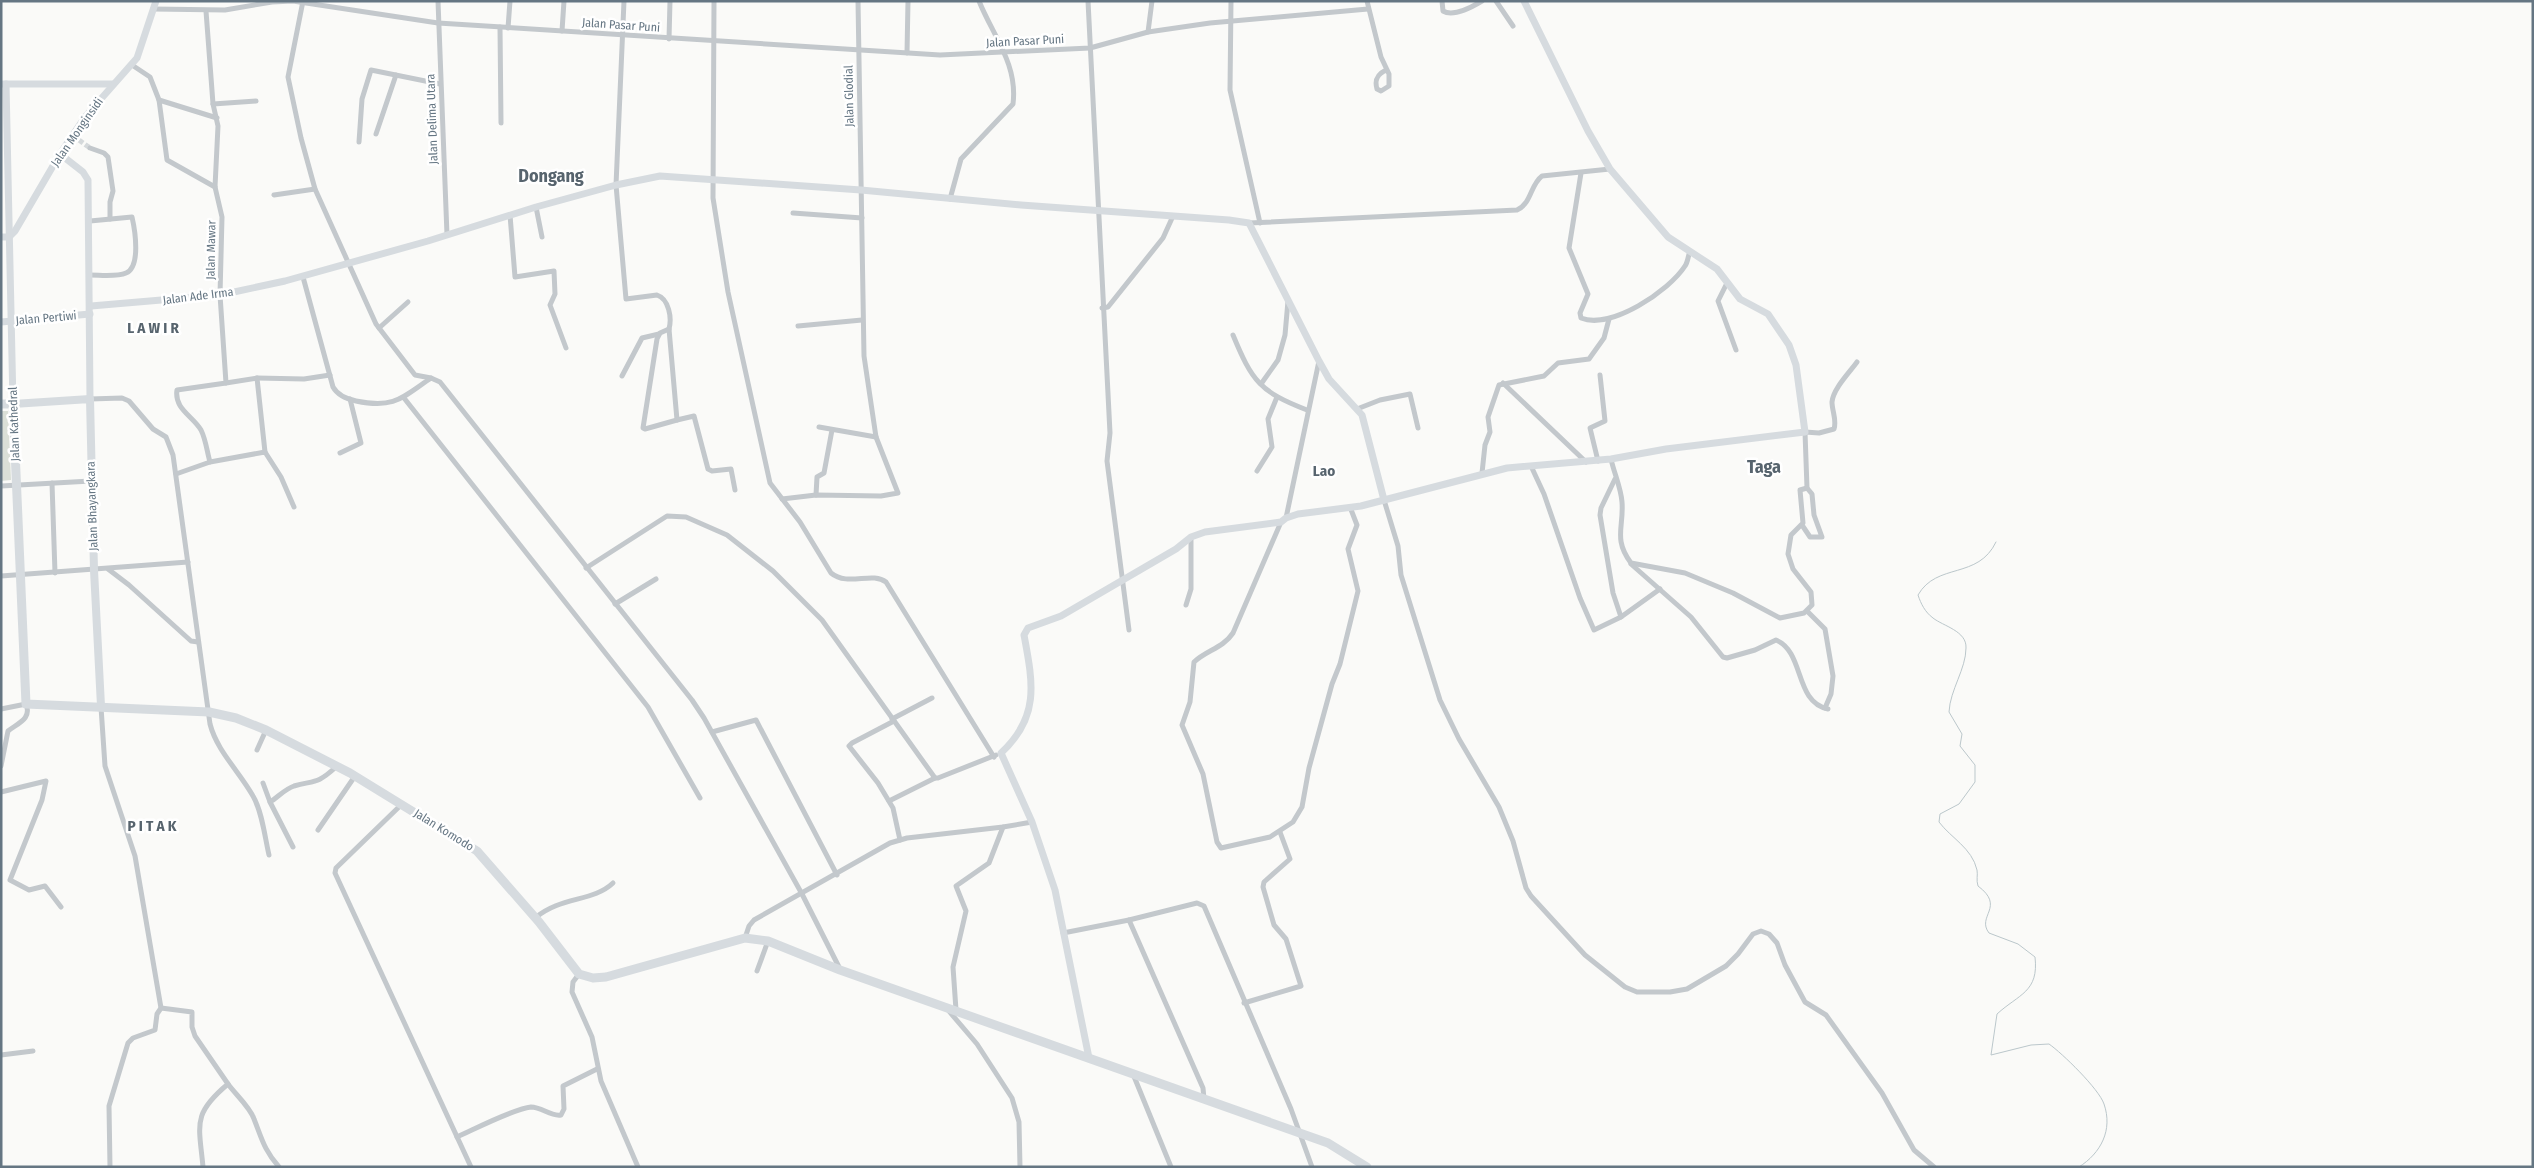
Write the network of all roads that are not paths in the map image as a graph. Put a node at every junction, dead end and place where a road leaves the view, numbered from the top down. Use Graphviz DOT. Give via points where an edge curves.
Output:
graph roads {
  1 [pos="156,1"];
  2 [pos="438,1"];
  3 [pos="510,1"];
  4 [pos="564,1"];
  5 [pos="624,1"];
  6 [pos="670,1"];
  7 [pos="714,1"];
  8 [pos="858,1"];
  9 [pos="908,1"];
  10 [pos="979,1"];
  11 [pos="1088,1"];
  12 [pos="1152,1"];
  13 [pos="1231,1"];
  14 [pos="1367,1"];
  15 [pos="1442,1"];
  16 [pos="1482,1"];
  17 [pos="1496,1"];
  18 [pos="1524,1"];
  19 [pos="272,2"];
  20 [pos="302,2"];
  21 [pos="153,9"];
  22 [pos="1368,9"];
  23 [pos="206,11"];
  24 [pos="1232,21"];
  25 [pos="438,23"];
  26 [pos="1513,26"];
  27 [pos="500,27"];
  28 [pos="508,28"];
  29 [pos="562,31"];
  30 [pos="1148,32"];
  31 [pos="623,35"];
  32 [pos="670,38"];
  33 [pos="713,41"];
  34 [pos="1090,48"];
  35 [pos="859,50"];
  36 [pos="1005,52"];
  37 [pos="907,53"];
  38 [pos="132,65"];
  39 [pos="1386,70"];
  40 [pos="396,75"];
  41 [pos="4,84"];
  42 [pos="113,84"];
  43 [pos="440,84"];
  44 [pos="95,85"];
  45 [pos="100,98"];
  46 [pos="159,100"];
  47 [pos="256,101"];
  48 [pos="213,104"];
  49 [pos="217,118"];
  50 [pos="500,123"];
  51 [pos="376,134"];
  52 [pos="72,135"];
  53 [pos="79,140"];
  54 [pos="359,142"];
  55 [pos="90,148"];
  56 [pos="60,154"];
  57 [pos="4,158"];
  58 [pos="1610,169"];
  59 [pos="1581,173"];
  60 [pos="713,179"];
  61 [pos="616,185"];
  62 [pos="215,187"];
  63 [pos="315,190"];
  64 [pos="860,190"];
  65 [pos="274,195"];
  66 [pos="950,199"];
  67 [pos="536,207"];
  68 [pos="1097,209"];
  69 [pos="793,213"];
  70 [pos="510,214"];
  71 [pos="1173,216"];
  72 [pos="862,218"];
  73 [pos="110,219"];
  74 [pos="90,221"];
  75 [pos="1249,223"];
  76 [pos="1260,223"];
  77 [pos="447,235"];
  78 [pos="5,237"];
  79 [pos="542,237"];
  80 [pos="1690,251"];
  81 [pos="348,264"];
  82 [pos="90,275"];
  83 [pos="303,277"];
  84 [pos="1727,283"];
  85 [pos="220,295"];
  86 [pos="1288,300"];
  87 [pos="408,302"];
  88 [pos="90,306"];
  89 [pos="1102,308"];
  90 [pos="90,314"];
  91 [pos="1609,319"];
  92 [pos="862,320"];
  93 [pos="11,321"];
  94 [pos="1,322"];
  95 [pos="798,326"];
  96 [pos="379,328"];
  97 [pos="669,329"];
  98 [pos="659,334"];
  99 [pos="1234,335"];
  100 [pos="566,348"];
  101 [pos="1736,350"];
  102 [pos="1318,361"];
  103 [pos="1857,362"];
  104 [pos="330,375"];
  105 [pos="1600,375"];
  106 [pos="622,376"];
  107 [pos="257,378"];
  108 [pos="431,378"];
  109 [pos="226,383"];
  110 [pos="1502,383"];
  111 [pos="1262,384"];
  112 [pos="404,398"];
  113 [pos="1277,398"];
  114 [pos="90,399"];
  115 [pos="350,399"];
  116 [pos="1,404"];
  117 [pos="13,404"];
  118 [pos="1357,409"];
  119 [pos="1307,410"];
  120 [pos="678,420"];
  121 [pos="819,427"];
  122 [pos="1418,428"];
  123 [pos="832,430"];
  124 [pos="1805,432"];
  125 [pos="876,437"];
  126 [pos="265,452"];
  127 [pos="340,453"];
  128 [pos="1611,459"];
  129 [pos="1598,460"];
  130 [pos="210,462"];
  131 [pos="1586,462"];
  132 [pos="1531,466"];
  133 [pos="1257,471"];
  134 [pos="1482,473"];
  135 [pos="176,474"];
  136 [pos="1615,479"];
  137 [pos="91,480"];
  138 [pos="52,483"];
  139 [pos="16,485"];
  140 [pos="1,486"];
  141 [pos="1807,488"];
  142 [pos="735,490"];
  143 [pos="816,495"];
  144 [pos="785,499"];
  145 [pos="1384,500"];
  146 [pos="294,507"];
  147 [pos="1350,507"];
  148 [pos="1284,520"];
  149 [pos="1802,525"];
  150 [pos="1191,537"];
  151 [pos="188,562"];
  152 [pos="1631,563"];
  153 [pos="586,568"];
  154 [pos="107,569"];
  155 [pos="94,570"];
  156 [pos="55,573"];
  157 [pos="20,575"];
  158 [pos="1,576"];
  159 [pos="656,579"];
  160 [pos="1123,580"];
  161 [pos="1660,589"];
  162 [pos="615,604"];
  163 [pos="1186,605"];
  164 [pos="1807,611"];
  165 [pos="1621,617"];
  166 [pos="1129,630"];
  167 [pos="198,642"];
  168 [pos="932,698"];
  169 [pos="26,704"];
  170 [pos="101,706"];
  171 [pos="1,709"];
  172 [pos="210,712"];
  173 [pos="893,720"];
  174 [pos="266,730"];
  175 [pos="712,732"];
  176 [pos="257,750"];
  177 [pos="997,755"];
  178 [pos="1,766"];
  179 [pos="336,767"];
  180 [pos="355,776"];
  181 [pos="935,778"];
  182 [pos="263,783"];
  183 [pos="1,792"];
  184 [pos="700,798"];
  185 [pos="889,801"];
  186 [pos="270,802"];
  187 [pos="402,804"];
  188 [pos="1032,822"];
  189 [pos="1003,828"];
  190 [pos="318,830"];
  191 [pos="1280,832"];
  192 [pos="900,840"];
  193 [pos="293,847"];
  194 [pos="269,856"];
  195 [pos="837,875"];
  196 [pos="613,883"];
  197 [pos="802,894"];
  198 [pos="61,907"];
  199 [pos="536,918"];
  200 [pos="1129,920"];
  201 [pos="1064,933"];
  202 [pos="744,938"];
  203 [pos="768,941"];
  204 [pos="840,970"];
  205 [pos="757,971"];
  206 [pos="579,974"];
  207 [pos="1244,1003"];
  208 [pos="945,1007"];
  209 [pos="161,1008"];
  210 [pos="956,1010"];
  211 [pos="33,1051"];
  212 [pos="1,1055"];
  213 [pos="1089,1058"];
  214 [pos="597,1069"];
  215 [pos="1133,1073"];
  216 [pos="228,1084"];
  217 [pos="1204,1100"];
  218 [pos="1300,1134"];
  219 [pos="457,1137"];
  220 [pos="110,1167"];
  221 [pos="203,1167"];
  222 [pos="279,1167"];
  223 [pos="471,1167"];
  224 [pos="638,1167"];
  225 [pos="1020,1167"];
  226 [pos="1171,1167"];
  227 [pos="1312,1167"];
  228 [pos="1367,1167"];
  229 [pos="1934,1167"];
  1 -- 21 [label="street, Jalan Monginsidi"];
  2 -- 25 [label="street, Jalan Delima Utara"];
  3 -- 28 [label="street"];
  4 -- 29 [label="street"];
  5 -- 31 [label="street"];
  6 -- 32 [label="street"];
  7 -- 33 [label="street"];
  8 -- 35 [label="street, Jalan Glodial"];
  9 -- 37 [label="street"];
  10 -- 36 [label="street"];
  11 -- 34 [label="street"];
  12 -- 30 [label="street"];
  13 -- 24 [label="street"];
  14 -- 22 [label="street"];
  15 -- 16 [label="street" via="1443,11 1448,13"];
  17 -- 26 [label="street"];
  18 -- 58 [label="street"];
  19 -- 20 [label="street, Jalan Pasar Puni"];
  19 -- 23 [label="street, Jalan Pasar Puni"];
  20 -- 25 [label="street, Jalan Pasar Puni"];
  20 -- 63 [label="street" via="288,77"];
  21 -- 23 [label="street, Jalan Pasar Puni"];
  21 -- 38 [label="street, Jalan Monginsidi" via="142,51"];
  22 -- 24 [label="street, Jalan Pasar Puni"];
  22 -- 39 [label="street"];
  23 -- 48 [label="street, Jalan Mawar"];
  24 -- 30 [label="street, Jalan Pasar Puni"];
  24 -- 76 [label="street" via="1230,90"];
  25 -- 27 [label="street, Jalan Pasar Puni"];
  25 -- 43 [label="street, Jalan Delima Utara"];
  27 -- 28 [label="street, Jalan Pasar Puni"];
  27 -- 50 [label="street"];
  28 -- 29 [label="street, Jalan Pasar Puni"];
  29 -- 31 [label="street, Jalan Pasar Puni"];
  30 -- 34 [label="street, Jalan Pasar Puni"];
  31 -- 32 [label="street, Jalan Pasar Puni"];
  31 -- 61 [label="street"];
  32 -- 33 [label="street, Jalan Pasar Puni"];
  33 -- 35 [label="street, Jalan Pasar Puni"];
  33 -- 60 [label="street"];
  34 -- 36 [label="street, Jalan Pasar Puni"];
  34 -- 68 [label="street"];
  35 -- 37 [label="street, Jalan Pasar Puni"];
  35 -- 64 [label="street, Jalan Glodial"];
  36 -- 37 [label="street, Jalan Pasar Puni"];
  36 -- 66 [label="street" via="1012,75 1013,104 961,160"];
  38 -- 42 [label="street, Jalan Monginsidi"];
  38 -- 46 [label="street" via="151,79"];
  40 -- 43 [label="street"];
  40 -- 51 [label="street"];
  40 -- 54 [label="street" via="371,71 362,99"];
  41 -- 44 [label="street"];
  41 -- 57 [label="street, Jalan Kathedral"];
  42 -- 44 [label="street"];
  42 -- 45 [label="street, Jalan Monginsidi"];
  43 -- 77 [label="street, Jalan Delima Utara"];
  44 -- 45 [label="street"];
  45 -- 52 [label="street, Jalan Monginsidi"];
  46 -- 49 [label="street"];
  46 -- 62 [label="street" via="167,160"];
  47 -- 48 [label="street"];
  48 -- 49 [label="street, Jalan Mawar"];
  49 -- 62 [label="street, Jalan Mawar"];
  52 -- 53 [label="street"];
  52 -- 56 [label="street, Jalan Monginsidi"];
  55 -- 73 [label="street" via="108,157 113,191"];
  56 -- 74 [label="street, Jalan Bhayangkara" via="87,177"];
  56 -- 78 [label="street, Jalan Monginsidi" via="15,231"];
  57 -- 78 [label="street, Jalan Kathedral"];
  58 -- 59 [label="street"];
  58 -- 80 [label="street" via="1656,225 1675,243"];
  59 -- 76 [label="street" via="1542,176 1527,203 1517,210"];
  59 -- 91 [label="street" via="1569,246 1588,294 1580,317 1584,320"];
  60 -- 61 [label="street, Jalan Ade Irma" via="660,176"];
  60 -- 64 [label="street, Jalan Ade Irma"];
  60 -- 144 [label="street" via="714,220 770,483"];
  61 -- 67 [label="street, Jalan Ade Irma"];
  61 -- 97 [label="street" via="626,299 661,296 667,304"];
  62 -- 85 [label="street, Jalan Mawar" via="222,217"];
  63 -- 65 [label="street"];
  63 -- 81 [label="street"];
  64 -- 66 [label="street, Jalan Ade Irma"];
  64 -- 72 [label="street, Jalan Glodial"];
  66 -- 68 [label="street, Jalan Ade Irma"];
  67 -- 70 [label="street, Jalan Ade Irma"];
  67 -- 79 [label="street"];
  68 -- 71 [label="street, Jalan Ade Irma"];
  68 -- 89 [label="street"];
  69 -- 72 [label="street"];
  70 -- 77 [label="street, Jalan Ade Irma"];
  70 -- 100 [label="street" via="515,277 554,271 554,295 550,306"];
  71 -- 75 [label="street, Jalan Ade Irma"];
  71 -- 89 [label="street" via="1163,238 1108,307"];
  72 -- 92 [label="street, Jalan Glodial"];
  73 -- 74 [label="street"];
  73 -- 82 [label="street" via="132,217 136,260 126,273"];
  74 -- 82 [label="street, Jalan Bhayangkara"];
  75 -- 76 [label="street"];
  75 -- 86 [label="street"];
  77 -- 81 [label="street, Jalan Ade Irma"];
  78 -- 93 [label="street, Jalan Kathedral"];
  80 -- 84 [label="street" via="1710,264"];
  80 -- 91 [label="street" via="1685,267 1651,300"];
  81 -- 83 [label="street, Jalan Ade Irma"];
  81 -- 96 [label="street"];
  82 -- 88 [label="street, Jalan Bhayangkara"];
  83 -- 85 [label="street, Jalan Ade Irma"];
  83 -- 104 [label="street"];
  84 -- 101 [label="street" via="1718,300"];
  84 -- 124 [label="street" via="1740,299 1768,314 1789,345 1796,365"];
  85 -- 88 [label="street, Jalan Ade Irma"];
  85 -- 109 [label="street, Jalan Mawar"];
  86 -- 102 [label="street"];
  86 -- 111 [label="street" via="1285,335 1278,360"];
  87 -- 96 [label="street"];
  88 -- 90 [label="street, Jalan Bhayangkara"];
  89 -- 160 [label="street" via="1110,433 1106,461"];
  90 -- 93 [label="street, Jalan Pertiwi"];
  90 -- 114 [label="street, Jalan Bhayangkara"];
  91 -- 110 [label="street" via="1604,338 1589,359 1558,364 1539,377"];
  92 -- 95 [label="street"];
  92 -- 125 [label="street, Jalan Glodial"];
  93 -- 94 [label="street, Jalan Pertiwi"];
  93 -- 117 [label="street, Jalan Kathedral"];
  96 -- 108 [label="street" via="415,375"];
  97 -- 98 [label="street"];
  97 -- 120 [label="street"];
  98 -- 106 [label="street" via="642,338"];
  98 -- 120 [label="street" via="643,428"];
  99 -- 111 [label="street" via="1248,370"];
  102 -- 118 [label="street"];
  102 -- 119 [label="street"];
  103 -- 124 [label="street" via="1834,394 1834,429"];
  104 -- 107 [label="street" via="304,379"];
  104 -- 115 [label="street" via="335,390"];
  105 -- 129 [label="street" via="1605,421 1590,428"];
  107 -- 109 [label="street"];
  107 -- 126 [label="street"];
  108 -- 112 [label="street"];
  108 -- 153 [label="street" via="443,385"];
  109 -- 130 [label="street" via="181,387 176,391 182,409 202,433"];
  110 -- 131 [label="street"];
  110 -- 134 [label="street" via="1497,388 1488,417 1490,432"];
  111 -- 113 [label="street"];
  112 -- 115 [label="street" via="383,405"];
  112 -- 184 [label="street" via="648,708"];
  113 -- 119 [label="street"];
  113 -- 133 [label="street" via="1268,419 1272,447"];
  114 -- 117 [label="main road"];
  114 -- 135 [label="street" via="122,398 128,401 153,429 166,437 174,455"];
  114 -- 137 [label="main road, Jalan Bhayangkara"];
  115 -- 127 [label="street" via="361,443"];
  116 -- 117 [label="highway"];
  117 -- 139 [label="highway, Jalan Kathedral"];
  118 -- 122 [label="street" via="1410,394"];
  118 -- 145 [label="street" via="1369,437"];
  119 -- 148 [label="street"];
  120 -- 142 [label="street" via="694,416 708,469 731,469"];
  121 -- 123 [label="street"];
  123 -- 125 [label="street"];
  123 -- 143 [label="street" via="824,473 818,477"];
  124 -- 128 [label="street"];
  124 -- 141 [label="street"];
  125 -- 143 [label="street, Jalan Glodial" via="898,488 897,495"];
  126 -- 130 [label="street"];
  126 -- 146 [label="street"];
  128 -- 129 [label="street"];
  128 -- 136 [label="street"];
  129 -- 131 [label="street"];
  130 -- 135 [label="street"];
  131 -- 132 [label="street"];
  132 -- 134 [label="street"];
  132 -- 165 [label="street" via="1593,628 1596,631"];
  134 -- 145 [label="street"];
  135 -- 151 [label="street"];
  136 -- 152 [label="street" via="1622,502 1620,535"];
  136 -- 165 [label="street" via="1600,515 1613,593"];
  137 -- 138 [label="street"];
  137 -- 155 [label="main road, Jalan Bhayangkara"];
  138 -- 139 [label="street"];
  138 -- 156 [label="street"];
  139 -- 140 [label="street"];
  139 -- 157 [label="highway, Jalan Kathedral"];
  141 -- 149 [label="street" via="1800,490"];
  141 -- 149 [label="street" via="1812,494 1815,518 1822,537 1810,537"];
  143 -- 144 [label="street"];
  144 -- 177 [label="street" via="831,573 844,580 879,579 886,582"];
  145 -- 147 [label="street"];
  145 -- 229 [label="street" via="1398,546 1401,575 1440,700 1499,807 1531,896 1591,960 1625,988 1637,992 1687,989 1726,966 1753,934 1761,931 1769,934 1777,943 1784,965 1805,1002 1826,1015 1879,1088 1914,1150"];
  147 -- 148 [label="street"];
  147 -- 191 [label="street" via="1357,525 1348,549 1358,591 1309,768 1302,807 1293,822"];
  148 -- 150 [label="street"];
  148 -- 191 [label="street" via="1229,638 1194,662 1190,702 1182,722 1203,774 1218,845 1221,848 1234,847"];
  149 -- 164 [label="street" via="1791,535 1788,554 1793,569 1812,594 1812,605"];
  150 -- 160 [label="street"];
  150 -- 163 [label="street" via="1191,589"];
  151 -- 154 [label="street"];
  151 -- 167 [label="street"];
  152 -- 161 [label="street"];
  152 -- 164 [label="street" via="1684,573 1733,593 1780,618"];
  153 -- 162 [label="street"];
  153 -- 173 [label="street" via="666,516 686,517 727,535 773,571 822,620"];
  154 -- 155 [label="street"];
  154 -- 167 [label="street" via="190,641"];
  155 -- 156 [label="street"];
  155 -- 170 [label="main road, Jalan Bhayangkara"];
  156 -- 157 [label="street"];
  157 -- 158 [label="street"];
  157 -- 169 [label="highway, Jalan Kathedral"];
  159 -- 162 [label="street"];
  160 -- 166 [label="street"];
  160 -- 177 [label="street" via="1061,616 1026,631 1029,713 1021,730"];
  161 -- 164 [label="street" via="1691,617 1725,658 1776,640 1787,647 1794,656 1810,698 1827,708 1833,676 1825,629"];
  161 -- 165 [label="street"];
  162 -- 175 [label="street" via="699,709"];
  167 -- 172 [label="street"];
  168 -- 173 [label="street"];
  169 -- 170 [label="highway, Jalan Komodo"];
  169 -- 171 [label="street, Jalan Komodo"];
  169 -- 178 [label="street" via="27,717 8,731"];
  170 -- 172 [label="highway, Jalan Komodo"];
  170 -- 209 [label="street" via="105,766 135,856"];
  172 -- 174 [label="highway, Jalan Komodo"];
  172 -- 194 [label="street" via="217,745 254,797"];
  173 -- 181 [label="street"];
  173 -- 185 [label="street" via="849,746"];
  174 -- 176 [label="street"];
  174 -- 179 [label="highway, Jalan Komodo"];
  175 -- 195 [label="street" via="756,720"];
  175 -- 197 [label="street"];
  177 -- 181 [label="street"];
  177 -- 188 [label="street"];
  179 -- 180 [label="highway, Jalan Komodo"];
  179 -- 186 [label="street" via="312,784 290,788"];
  180 -- 187 [label="highway, Jalan Komodo"];
  180 -- 190 [label="street"];
  181 -- 185 [label="street"];
  182 -- 186 [label="street"];
  183 -- 198 [label="street" via="46,781 42,800 10,880 29,890 45,886"];
  185 -- 192 [label="street"];
  186 -- 193 [label="street"];
  187 -- 199 [label="highway, Jalan Komodo" via="483,856"];
  187 -- 219 [label="street" via="336,868 335,873"];
  188 -- 189 [label="street"];
  188 -- 201 [label="street" via="1055,890"];
  189 -- 192 [label="street"];
  189 -- 210 [label="street" via="989,863 956,886 966,911 953,967"];
  191 -- 207 [label="street" via="1289,861 1264,882 1263,887 1274,925 1286,939 1301,986"];
  192 -- 195 [label="street"];
  195 -- 197 [label="street"];
  196 -- 199 [label="street" via="602,892 549,907"];
  197 -- 202 [label="street" via="754,920"];
  197 -- 204 [label="street"];
  199 -- 206 [label="highway, Jalan Komodo"];
  200 -- 201 [label="street"];
  200 -- 207 [label="street" via="1201,904 1212,923"];
  200 -- 217 [label="street" via="1203,1088"];
  201 -- 213 [label="street"];
  202 -- 203 [label="highway"];
  202 -- 206 [label="highway" via="606,978"];
  203 -- 204 [label="highway"];
  203 -- 205 [label="street"];
  204 -- 208 [label="highway"];
  206 -- 214 [label="street" via="572,985 572,992 592,1037"];
  207 -- 218 [label="street"];
  208 -- 210 [label="highway"];
  208 -- 225 [label="street" via="977,1044 1012,1098 1019,1122"];
  209 -- 216 [label="street" via="192,1012 195,1036"];
  209 -- 220 [label="street" via="155,1030 128,1043 109,1106"];
  210 -- 213 [label="highway"];
  211 -- 212 [label="street"];
  213 -- 215 [label="highway"];
  214 -- 219 [label="street" via="563,1086 564,1109 561,1115 555,1116 542,1108 527,1108"];
  214 -- 224 [label="street"];
  215 -- 217 [label="highway"];
  215 -- 226 [label="street"];
  216 -- 221 [label="street" via="204,1107 199,1120"];
  216 -- 222 [label="street" via="254,1117 267,1154"];
  217 -- 218 [label="highway"];
  218 -- 227 [label="street"];
  218 -- 228 [label="highway" via="1334,1146"];
  219 -- 223 [label="street"];
}
